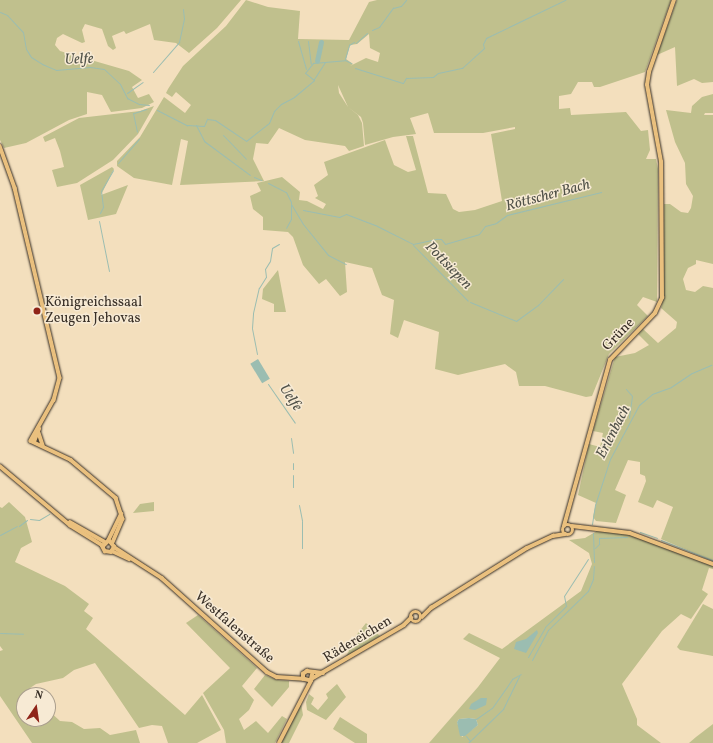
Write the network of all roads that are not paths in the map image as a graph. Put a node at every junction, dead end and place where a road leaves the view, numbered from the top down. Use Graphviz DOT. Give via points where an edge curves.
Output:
graph roads {
  1 [pos="674,0"];
  2 [pos="0,146"];
  3 [pos="39,429"];
  4 [pos="39,433"];
  5 [pos="32,441"];
  6 [pos="43,446"];
  7 [pos="0,466"];
  8 [pos="568,511"];
  9 [pos="122,514"];
  10 [pos="62,518"];
  11 [pos="572,525"];
  12 [pos="564,527"];
  13 [pos="587,528"];
  14 [pos="573,532"];
  15 [pos="565,534"];
  16 [pos="553,536"];
  17 [pos="106,542"];
  18 [pos="103,547"];
  19 [pos="113,547"];
  20 [pos="713,564"];
  21 [pos="431,608"];
  22 [pos="419,612"];
  23 [pos="422,617"];
  24 [pos="411,618"];
  25 [pos="414,622"];
  26 [pos="404,625"];
  27 [pos="313,673"];
  28 [pos="323,673"];
  29 [pos="303,674"];
  30 [pos="294,677"];
  31 [pos="312,679"];
  32 [pos="305,680"];
  33 [pos="306,689"];
  34 [pos="279,743"];
  1 -- 8 [label="main road, Grüne" via="649,72 647,90 661,162 662,298 655,313 610,360"];
  2 -- 3 [label="main road" via="26,233 59,376 58,386"];
  3 -- 4 [label="main road"];
  3 -- 5 [label="main road"];
  4 -- 5 [label="main road"];
  4 -- 6 [label="main road"];
  5 -- 6 [label="main road"];
  6 -- 9 [label="main road" via="71,460 102,484 118,500"];
  7 -- 10 [label="main road"];
  8 -- 11 [label="main road, Grüne"];
  8 -- 12 [label="main road, Grüne"];
  9 -- 17 [label="main road"];
  9 -- 19 [label="main road" via="122,523"];
  10 -- 17 [label="main road"];
  10 -- 18 [label="main road"];
  11 -- 12 [label="main road"];
  11 -- 13 [label="main road"];
  11 -- 14 [label="main road, Grüne"];
  12 -- 15 [label="main road"];
  12 -- 16 [label="main road"];
  13 -- 14 [label="main road"];
  13 -- 20 [label="main road" via="636,534"];
  14 -- 15 [label="main road"];
  15 -- 16 [label="main road"];
  16 -- 21 [label="main road" via="520,552"];
  17 -- 18 [label="main road"];
  17 -- 19 [label="main road"];
  18 -- 19 [label="main road" via="105,551"];
  19 -- 30 [label="main road, Westfalenstraße" via="165,582 261,668 277,677"];
  21 -- 22 [label="main road"];
  21 -- 23 [label="main road"];
  22 -- 23 [label="main road"];
  22 -- 24 [label="main road" via="414,612"];
  23 -- 25 [label="main road" via="419,622"];
  24 -- 25 [label="main road"];
  24 -- 26 [label="main road, Rädereichen"];
  25 -- 26 [label="main road, Rädereichen"];
  26 -- 28 [label="main road, Rädereichen"];
  27 -- 28 [label="main road, Rädereichen"];
  27 -- 29 [label="main road" via="307,670"];
  27 -- 31 [label="main road"];
  28 -- 31 [label="main road, Rädereichen"];
  29 -- 30 [label="main road, Westfalenstraße"];
  29 -- 32 [label="main road"];
  30 -- 32 [label="main road, Westfalenstraße"];
  31 -- 32 [label="main road"];
  31 -- 33 [label="main road"];
  32 -- 33 [label="main road"];
  33 -- 34 [label="main road"];
}
